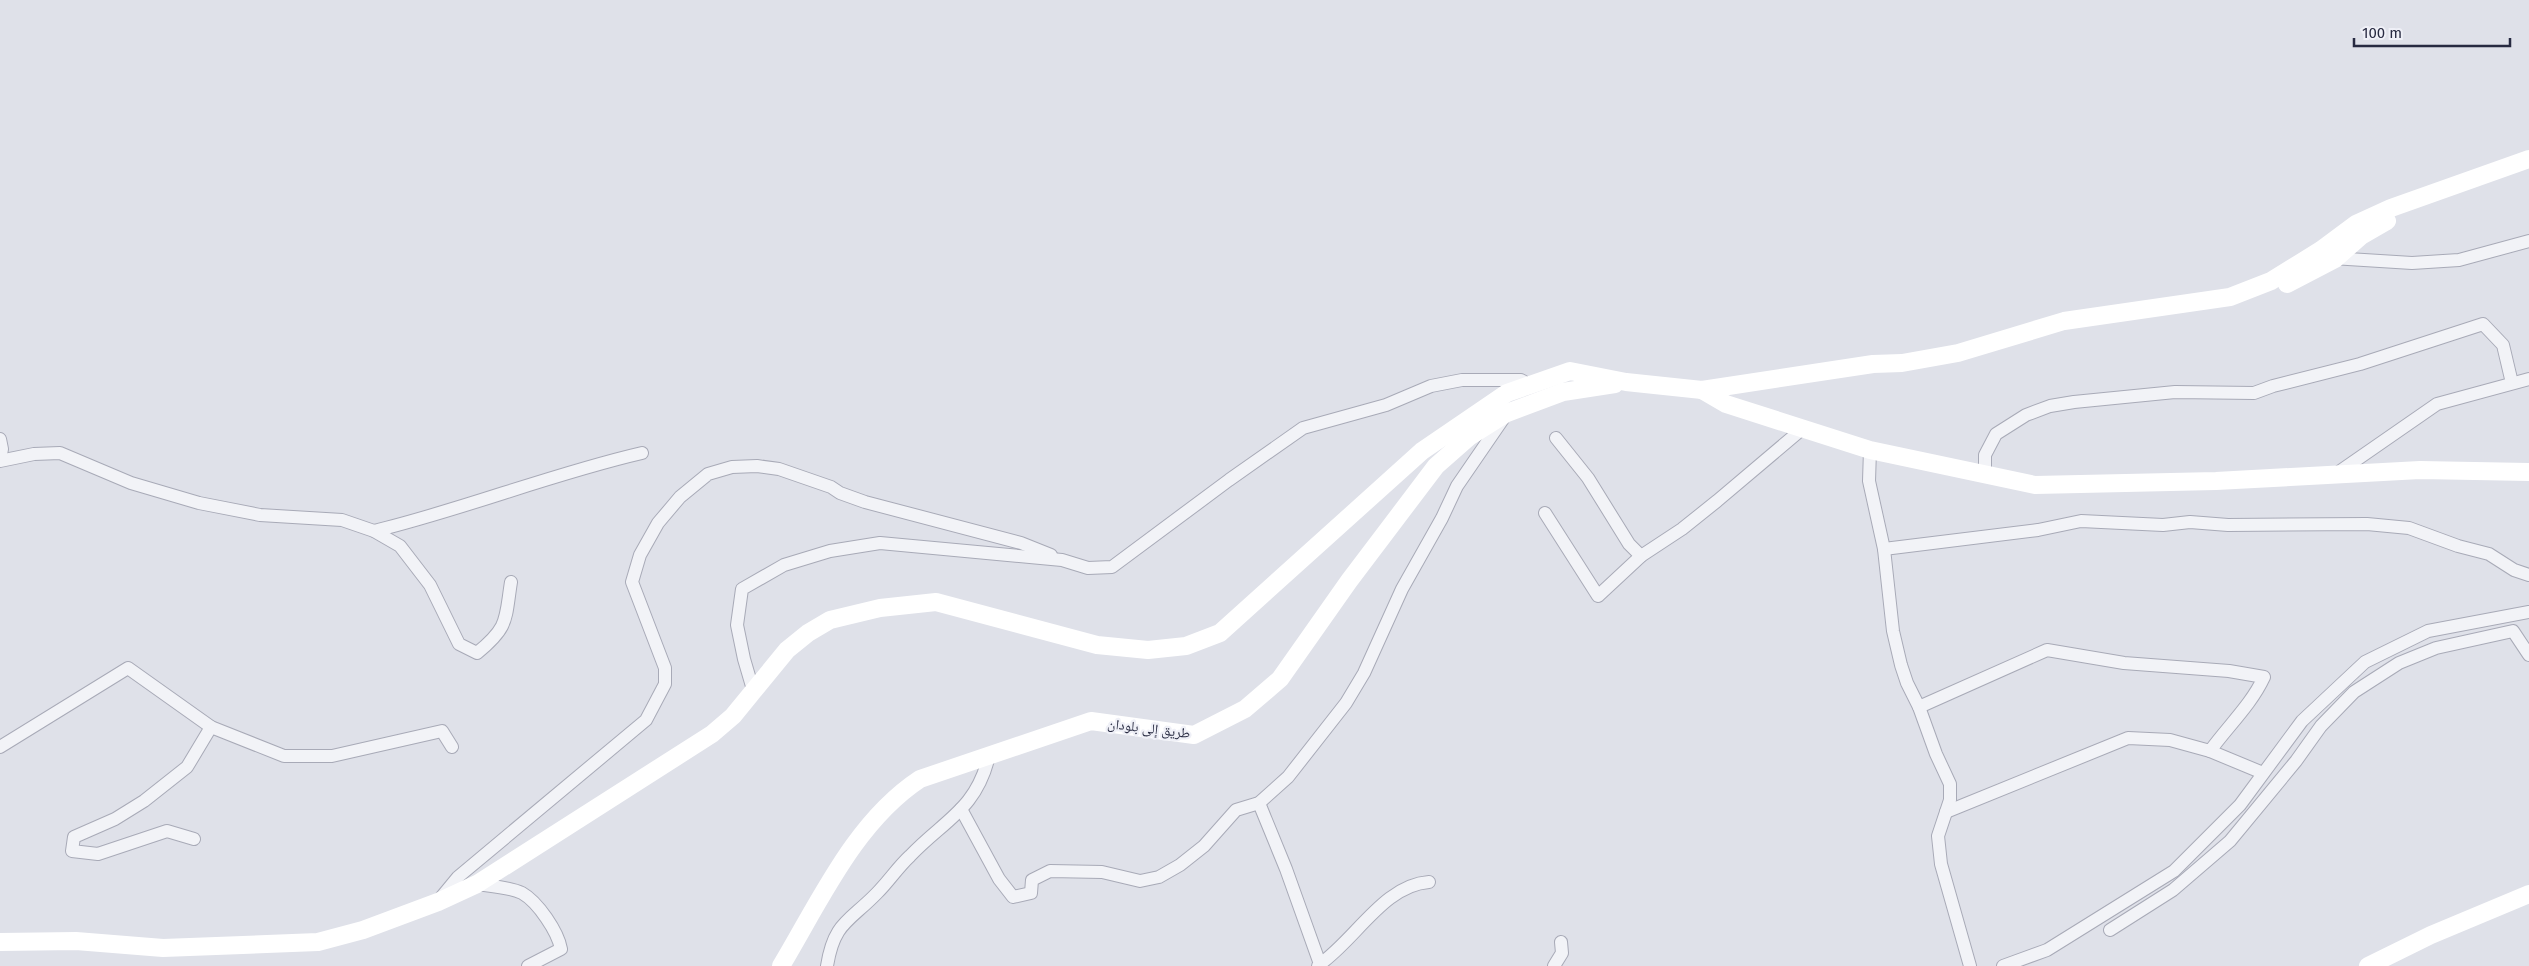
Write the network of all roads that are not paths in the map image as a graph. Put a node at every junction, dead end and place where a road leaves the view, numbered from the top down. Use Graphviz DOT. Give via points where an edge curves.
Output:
graph roads {
  1 [pos="2529,159"];
  2 [pos="2529,241"];
  3 [pos="2349,247"];
  4 [pos="2529,379"];
  5 [pos="1626,382"];
  6 [pos="2512,383"];
  7 [pos="1530,384"];
  8 [pos="1702,390"];
  9 [pos="1507,413"];
  10 [pos="1801,430"];
  11 [pos="1556,438"];
  12 [pos="0,439"];
  13 [pos="1870,450"];
  14 [pos="642,453"];
  15 [pos="0,460"];
  16 [pos="2529,472"];
  17 [pos="1986,474"];
  18 [pos="2336,474"];
  19 [pos="1545,513"];
  20 [pos="374,532"];
  21 [pos="1884,549"];
  22 [pos="1641,556"];
  23 [pos="1062,560"];
  24 [pos="2529,575"];
  25 [pos="511,582"];
  26 [pos="2529,612"];
  27 [pos="2529,655"];
  28 [pos="754,692"];
  29 [pos="1920,707"];
  30 [pos="211,727"];
  31 [pos="0,747"];
  32 [pos="452,748"];
  33 [pos="2210,751"];
  34 [pos="989,756"];
  35 [pos="2264,773"];
  36 [pos="1259,803"];
  37 [pos="961,809"];
  38 [pos="1946,812"];
  39 [pos="194,839"];
  40 [pos="1429,882"];
  41 [pos="477,884"];
  42 [pos="2529,894"];
  43 [pos="438,902"];
  44 [pos="2110,930"];
  45 [pos="0,942"];
  46 [pos="1561,942"];
  47 [pos="1319,965"];
  48 [pos="528,966"];
  49 [pos="780,966"];
  50 [pos="827,966"];
  51 [pos="1554,966"];
  52 [pos="1970,966"];
  53 [pos="2003,966"];
  54 [pos="2368,966"];
  1 -- 3 [label="main road" via="2452,186 2394,216"];
  2 -- 3 [label="street" via="2459,260 2412,263"];
  3 -- 8 [label="main road" via="2328,255 2276,289 2236,305 2064,321 1948,354"];
  4 -- 6 [label="street"];
  5 -- 7 [label="main road" via="1570,371"];
  5 -- 8 [label="main road"];
  5 -- 9 [label="main road, طريق إلى بلودان" via="1563,392"];
  6 -- 17 [label="street" via="2503,345 2483,324 2360,364 2254,393 2175,392 2050,406 2026,415 1996,434 1985,455"];
  6 -- 18 [label="street" via="2437,404"];
  7 -- 23 [label="street" via="1521,380 1462,380 1303,428 1112,568 1088,568"];
  7 -- 28 [label="main road" via="1507,393 1422,451 1220,633 1186,646 1148,650 1097,645 936,602 880,608 830,620 808,633 787,650"];
  8 -- 10 [label="main road" via="1726,404"];
  9 -- 34 [label="main road, طريق إلى بلودان" via="1469,437 1436,466 1349,581 1280,680 1245,709 1194,735 1091,721"];
  9 -- 36 [label="street" via="1457,486 1346,703 1288,777"];
  10 -- 13 [label="main road"];
  10 -- 22 [label="street" via="1718,501"];
  11 -- 22 [label="street" via="1588,478 1629,544"];
  12 -- 15 [label="street"];
  13 -- 17 [label="main road"];
  13 -- 21 [label="street" via="1869,481"];
  14 -- 20 [label="street" via="590,465 457,509"];
  15 -- 20 [label="street" via="60,453 131,483 199,503 260,515 342,520"];
  16 -- 18 [label="main road" via="2420,470"];
  17 -- 18 [label="main road" via="2035,485 2216,481"];
  19 -- 22 [label="street" via="1598,596"];
  20 -- 25 [label="street" via="400,546 430,585 459,644 477,652 505,625"];
  21 -- 24 [label="street" via="2038,530 2081,521 2162,526 2190,522 2237,526 2367,524 2409,528 2490,554 2514,570"];
  21 -- 29 [label="street" via="1893,631 1906,683"];
  23 -- 28 [label="street" via="880,543 830,551 784,565 742,589 737,625"];
  23 -- 43 [label="street" via="1021,542 865,502 779,469 732,467 708,474 680,497 658,523 640,555 632,582 665,668 665,684 646,720 458,877"];
  26 -- 35 [label="street" via="2428,631 2365,662 2302,721"];
  27 -- 44 [label="street" via="2513,631 2476,638 2436,648 2399,663 2354,692 2321,726 2230,841 2173,890"];
  28 -- 41 [label="main road" via="712,734"];
  29 -- 33 [label="street" via="2047,650 2124,663 2264,677 2255,695"];
  29 -- 38 [label="street" via="1950,784"];
  30 -- 31 [label="street" via="128,668"];
  30 -- 32 [label="street" via="284,756 332,756 442,731"];
  30 -- 39 [label="street" via="187,767 115,819 74,836 72,851 98,854 167,831"];
  33 -- 35 [label="street"];
  33 -- 38 [label="street" via="2170,740 2128,738"];
  34 -- 37 [label="street" via="985,772"];
  34 -- 49 [label="main road, طريق إلى بلودان" via="920,779 898,794 872,820"];
  35 -- 53 [label="street" via="2240,805 2174,871 2047,950"];
  36 -- 37 [label="street" via="1236,810 1204,846 1159,877 1140,881 1102,872 1050,870 1032,880 1031,893 1013,897 998,879"];
  36 -- 47 [label="street"];
  37 -- 50 [label="street" via="910,855 876,895 841,926 832,938"];
  38 -- 52 [label="street" via="1938,836 1941,864"];
  40 -- 47 [label="street" via="1414,883 1391,895 1345,944"];
  41 -- 43 [label="main road"];
  41 -- 48 [label="street" via="523,893 545,916 559,938 561,949"];
  42 -- 54 [label="main road" via="2432,934"];
  43 -- 45 [label="main road" via="363,930 318,942 163,948 76,941"];
  46 -- 51 [label="street" via="1562,953"];
}
